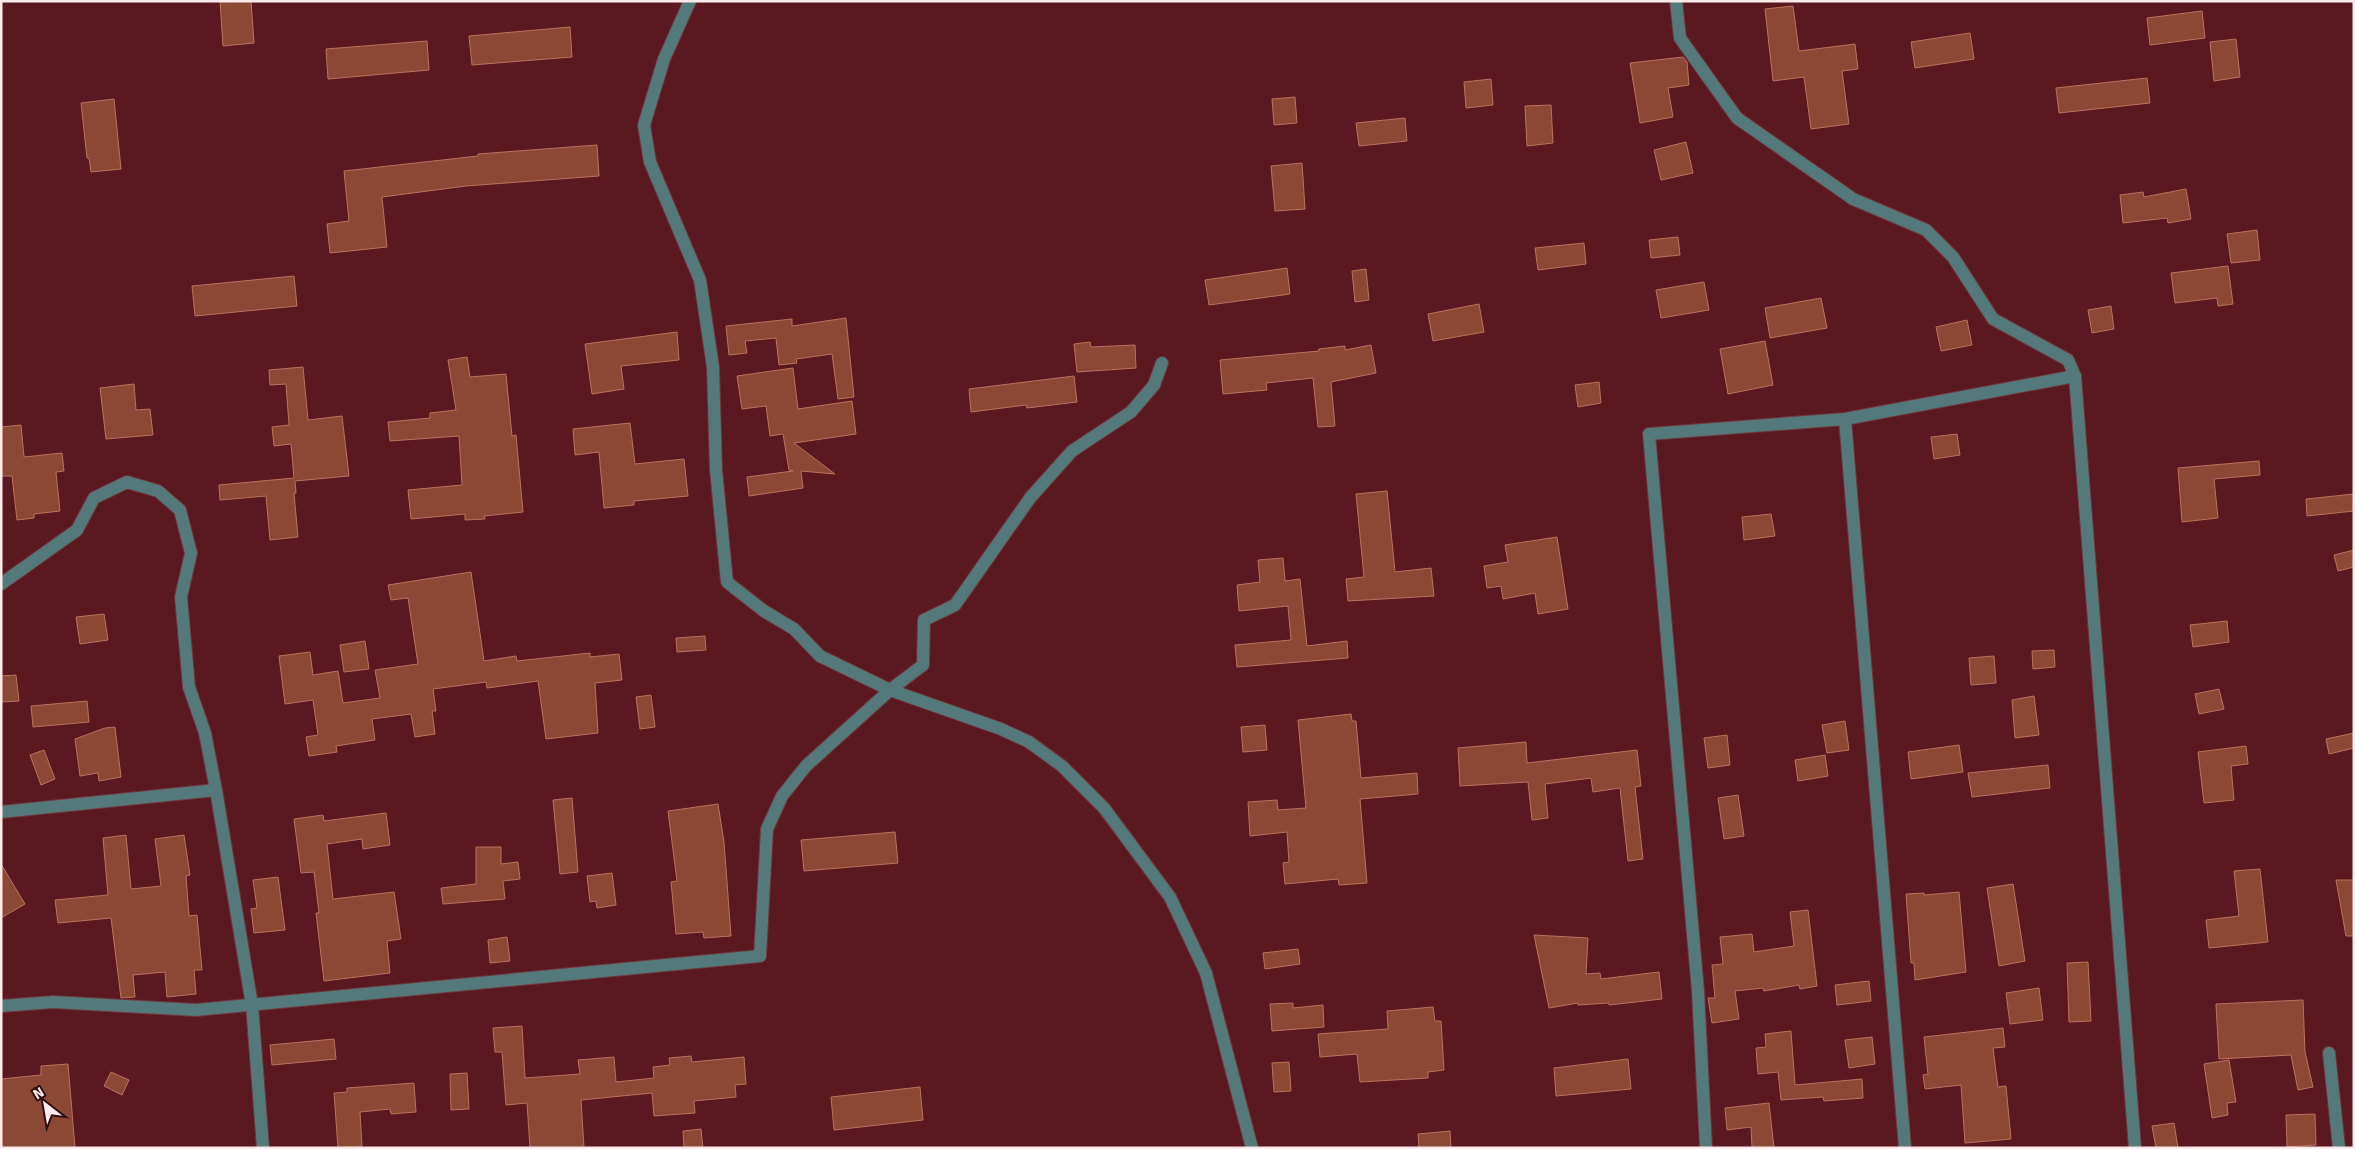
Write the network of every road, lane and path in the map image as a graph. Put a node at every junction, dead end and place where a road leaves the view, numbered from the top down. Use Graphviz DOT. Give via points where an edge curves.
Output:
graph roads {
  1 [pos="690,1"];
  2 [pos="1676,1"];
  3 [pos="1162,363"];
  4 [pos="2075,376"];
  5 [pos="1845,419"];
  6 [pos="1,584"];
  7 [pos="890,690"];
  8 [pos="216,790"];
  9 [pos="1,812"];
  10 [pos="252,1005"];
  11 [pos="1,1006"];
  12 [pos="2329,1053"];
  13 [pos="263,1148"];
  14 [pos="1252,1148"];
  15 [pos="1706,1148"];
  16 [pos="1905,1148"];
  17 [pos="2135,1148"];
  18 [pos="2340,1148"];
  1 -- 7 [label="street" via="664,60 644,125 650,162 700,280 713,367 716,470 727,582 764,612 794,629 820,656"];
  2 -- 4 [label="street" via="1680,38 1737,118 1853,198 1926,230 1953,257 1993,319 2068,360"];
  3 -- 7 [label="street" via="1154,385 1131,412 1072,451 1030,498 955,605 924,620 923,664"];
  4 -- 5 [label="street"];
  4 -- 17 [label="street"];
  5 -- 15 [label="street" via="1649,434 1698,991"];
  5 -- 16 [label="street"];
  6 -- 8 [label="street" via="77,530 94,498 127,482 158,491 180,510 191,553 181,597 189,687 205,733"];
  7 -- 10 [label="street" via="806,766 782,796 767,829 760,956"];
  7 -- 14 [label="street" via="1029,742 1062,766 1104,808 1170,897 1206,973"];
  8 -- 9 [label="street"];
  8 -- 10 [label="street"];
  10 -- 11 [label="street" via="196,1010 53,1002"];
  10 -- 13 [label="street"];
  12 -- 18 [label="street"];
}
